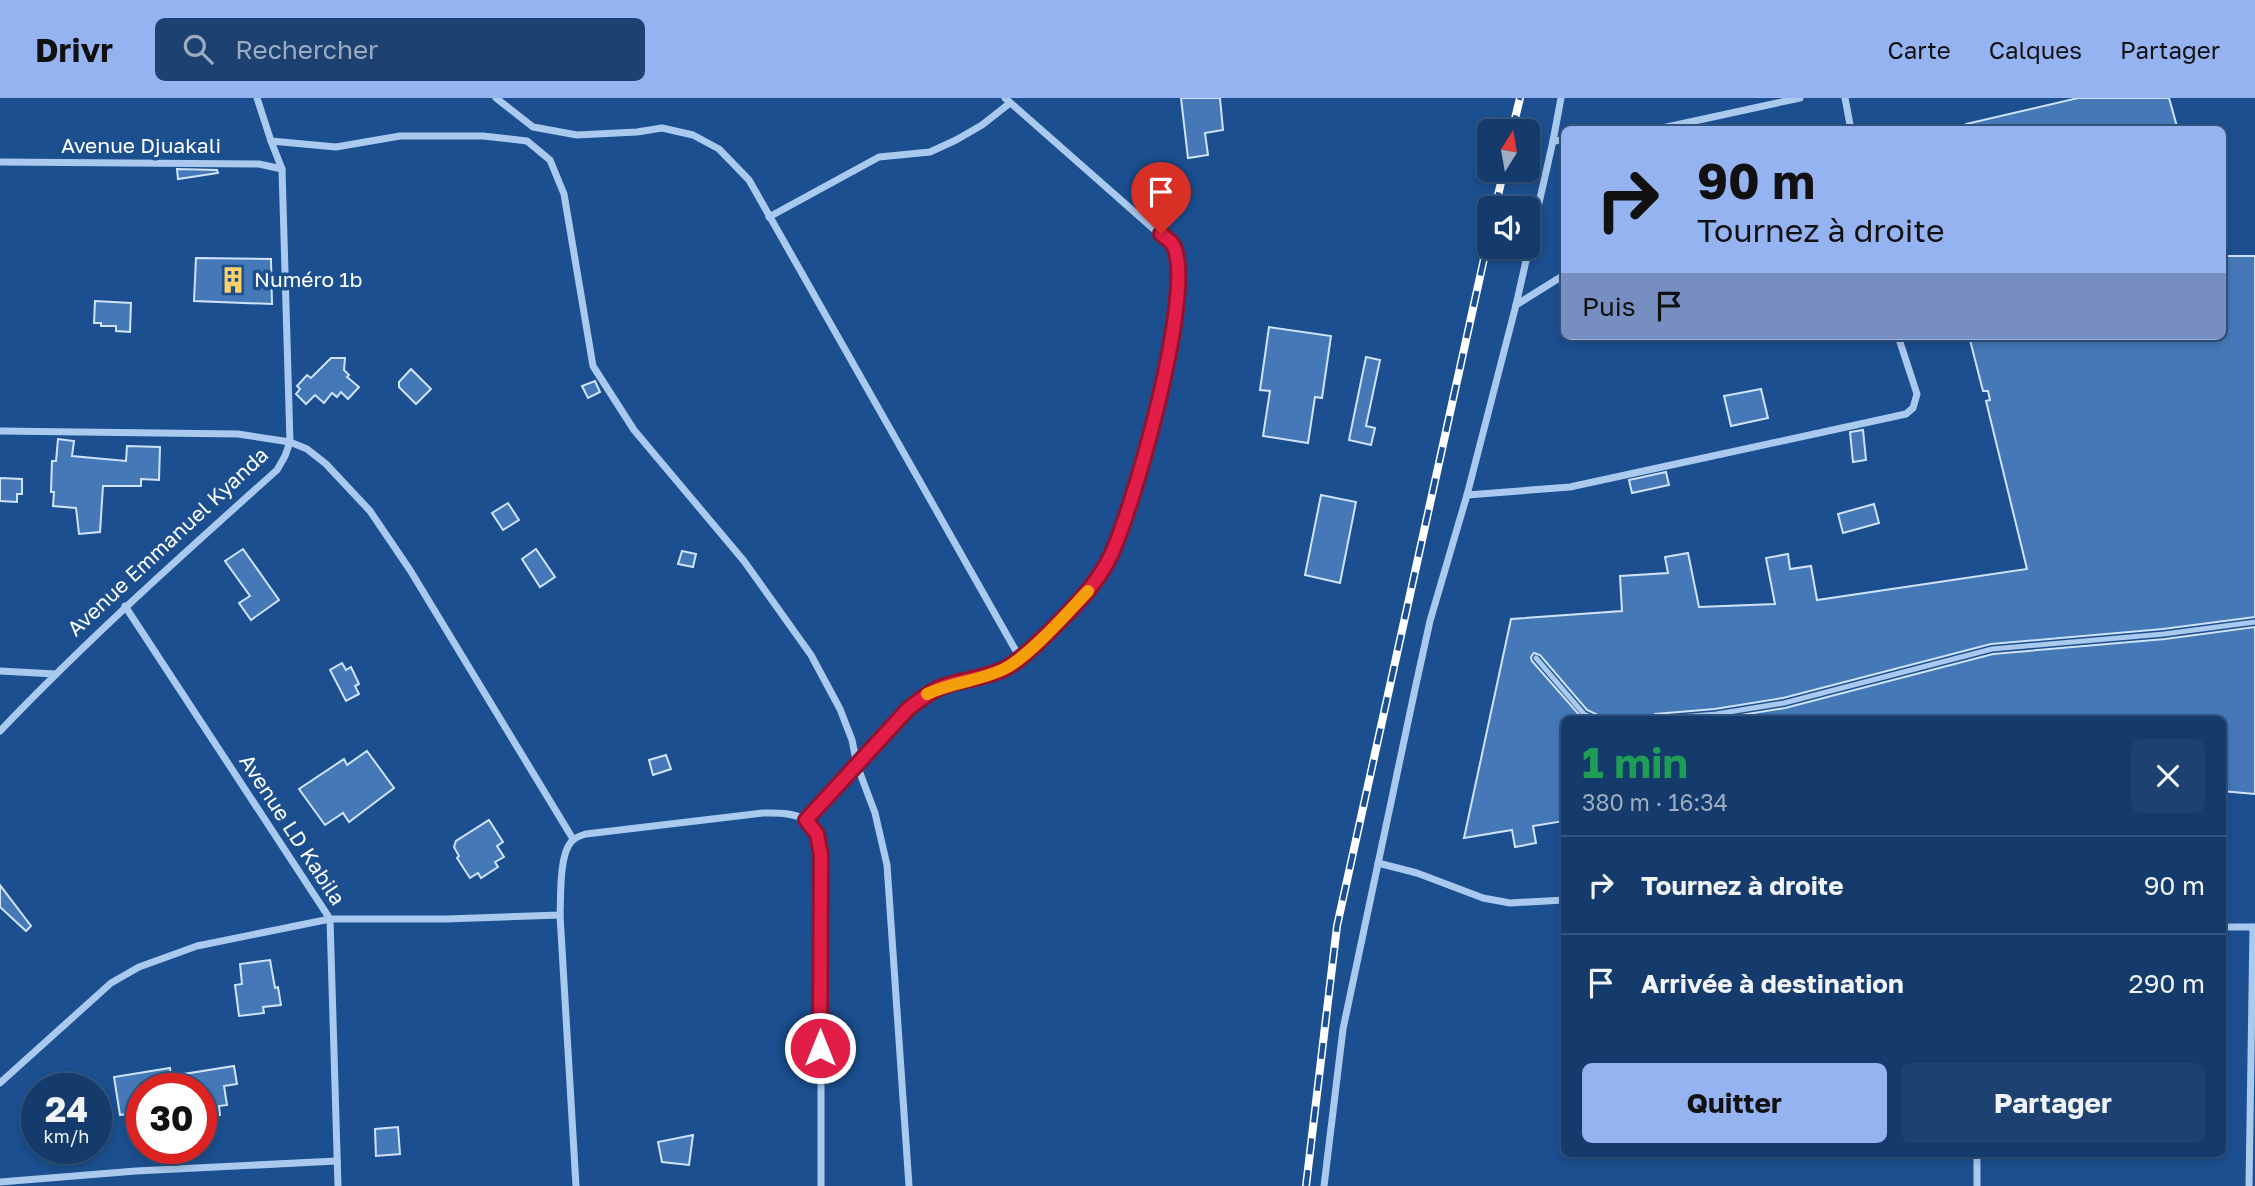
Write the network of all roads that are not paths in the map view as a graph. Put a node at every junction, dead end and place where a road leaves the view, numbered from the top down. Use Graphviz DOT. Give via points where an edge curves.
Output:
graph roads {
  1 [pos="257,98"];
  2 [pos="496,98"];
  3 [pos="1561,98"];
  4 [pos="1800,98"];
  5 [pos="1845,98"];
  6 [pos="1007,101"];
  7 [pos="1675,126"];
  8 [pos="1850,126"];
  9 [pos="533,127"];
  10 [pos="1561,140"];
  11 [pos="271,141"];
  12 [pos="527,141"];
  13 [pos="1553,141"];
  14 [pos="0,162"];
  15 [pos="282,169"];
  16 [pos="769,216"];
  17 [pos="1561,277"];
  18 [pos="1516,305"];
  19 [pos="1899,340"];
  20 [pos="0,431"];
  21 [pos="290,442"];
  22 [pos="1467,495"];
  23 [pos="125,607"];
  24 [pos="2255,622"];
  25 [pos="1020,658"];
  26 [pos="1536,658"];
  27 [pos="0,671"];
  28 [pos="55,674"];
  29 [pos="1588,716"];
  30 [pos="1692,716"];
  31 [pos="0,731"];
  32 [pos="857,765"];
  33 [pos="806,820"];
  34 [pos="573,839"];
  35 [pos="1378,863"];
  36 [pos="1561,900"];
  37 [pos="560,915"];
  38 [pos="330,919"];
  39 [pos="2226,927"];
  40 [pos="2254,927"];
  41 [pos="0,1083"];
  42 [pos="1977,1157"];
  43 [pos="337,1161"];
  44 [pos="0,1182"];
  45 [pos="338,1186"];
  46 [pos="576,1186"];
  47 [pos="821,1186"];
  48 [pos="909,1186"];
  49 [pos="1324,1186"];
  50 [pos="1977,1186"];
  51 [pos="2249,1186"];
  1 -- 11 [label="street, Avenue Emmanuel Kyanda"];
  2 -- 9 [label="street"];
  3 -- 13 [label="street"];
  4 -- 7 [label="street"];
  5 -- 8 [label="street"];
  6 -- 16 [label="street" via="982,125 930,152 879,157"];
  6 -- 25 [label="street" via="1174,246 1179,294 1146,449 1109,560 1063,619"];
  9 -- 12 [label="street"];
  9 -- 16 [label="street" via="577,135 662,128 694,135 719,149 749,180"];
  10 -- 13 [label="street"];
  11 -- 12 [label="street" via="336,147 400,136"];
  11 -- 15 [label="street, Avenue Emmanuel Kyanda"];
  12 -- 32 [label="street" via="550,160 564,194 593,366 634,430 744,561 811,655 840,709"];
  13 -- 18 [label="street"];
  14 -- 15 [label="street, Avenue Djuakali" via="259,164"];
  15 -- 21 [label="street, Avenue Emmanuel Kyanda"];
  16 -- 25 [label="street"];
  17 -- 18 [label="street"];
  18 -- 22 [label="street"];
  19 -- 22 [label="street" via="1917,394 1906,414 1570,487"];
  20 -- 21 [label="street" via="238,434"];
  21 -- 23 [label="street, Avenue Emmanuel Kyanda" via="277,470"];
  21 -- 34 [label="street" via="326,464 370,511"];
  22 -- 35 [label="street" via="1430,621"];
  23 -- 28 [label="street, Avenue Emmanuel Kyanda"];
  23 -- 38 [label="street, Avenue LD Kabila"];
  24 -- 30 [label="lane" via="2164,635 1992,649 1784,703"];
  25 -- 32 [label="street" via="991,674 926,695"];
  26 -- 29 [label="lane"];
  27 -- 28 [label="street"];
  28 -- 31 [label="street, Avenue Emmanuel Kyanda"];
  32 -- 33 [label="street"];
  32 -- 48 [label="street" via="887,865"];
  33 -- 34 [label="street" via="786,813 763,813"];
  33 -- 47 [label="street" via="817,834 821,855"];
  34 -- 37 [label="street" via="565,858"];
  35 -- 36 [label="street" via="1483,898"];
  35 -- 49 [label="street" via="1343,1029"];
  37 -- 38 [label="street"];
  37 -- 46 [label="street"];
  38 -- 41 [label="street" via="197,946 139,967 111,983"];
  38 -- 43 [label="street, Avenue LD Kabila"];
  39 -- 40 [label="street"];
  40 -- 51 [label="street"];
  42 -- 50 [label="street"];
  43 -- 44 [label="street"];
  43 -- 45 [label="street, Avenue LD Kabila"];
}
